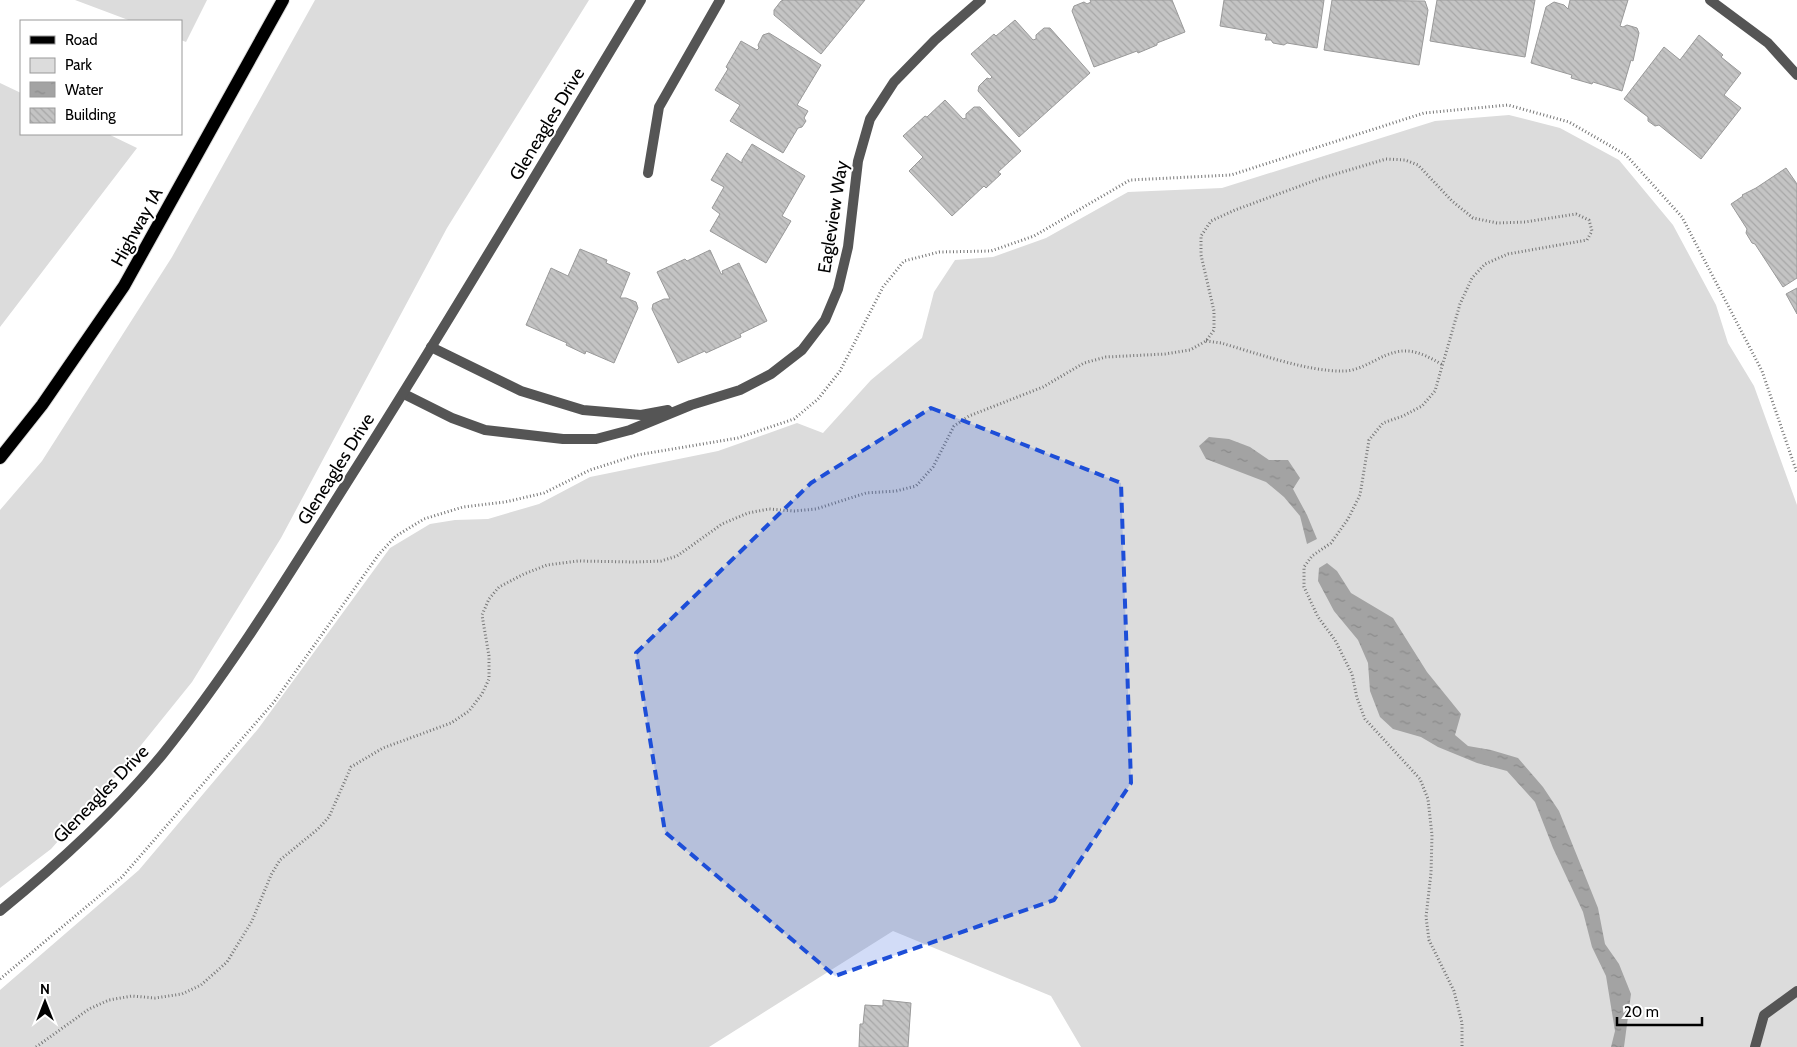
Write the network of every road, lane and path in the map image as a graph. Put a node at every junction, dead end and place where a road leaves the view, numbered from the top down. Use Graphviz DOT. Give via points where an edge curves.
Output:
graph roads {
  1 [pos="283,0"];
  2 [pos="642,0"];
  3 [pos="720,0"];
  4 [pos="981,0"];
  5 [pos="1710,0"];
  6 [pos="1797,74"];
  7 [pos="648,173"];
  8 [pos="1206,341"];
  9 [pos="431,347"];
  10 [pos="1443,365"];
  11 [pos="404,394"];
  12 [pos="691,406"];
  13 [pos="0,458"];
  14 [pos="1797,473"];
  15 [pos="0,911"];
  16 [pos="0,979"];
  17 [pos="1797,991"];
  18 [pos="36,1047"];
  19 [pos="1462,1047"];
  20 [pos="1755,1047"];
  1 -- 13 [label="main road, Highway 1A" via="124,286 42,405"];
  2 -- 9 [label="street, Gleneagles Drive"];
  3 -- 7 [label="street" via="659,107"];
  4 -- 12 [label="street, Eagleview Way" via="894,82 870,119 858,161 848,247 838,289 824,320 802,350 770,374 740,390"];
  5 -- 6 [label="street" via="1768,43"];
  8 -- 10 [label="path" via="1323,370 1346,371 1406,350 1424,354"];
  8 -- 10 [label="path" via="1214,330 1214,311 1201,255 1201,236 1211,221 1319,179 1386,159 1405,160 1418,165 1452,202 1473,218 1498,223 1525,222 1576,214 1589,220 1592,231 1587,240 1508,254 1485,264 1472,278 1460,304"];
  8 -- 18 [label="path" via="1190,350 1106,357 1084,364 1043,387 969,416 954,426 932,467 916,486 866,493 816,509 769,509 748,513 722,524 677,556 661,561 578,561 546,565 499,587 482,615 489,656 489,679 482,694 469,710 451,723 383,748 351,767 329,817 280,860 252,921 227,962 201,985 182,994 109,1000 89,1009"];
  9 -- 11 [label="street, Gleneagles Drive"];
  9 -- 12 [label="street, Eagleview Way" via="521,391 583,410 641,415"];
  10 -- 19 [label="path" via="1436,391 1422,406 1383,423 1369,440 1360,495 1331,543 1312,556 1304,568 1304,587 1352,674 1366,719 1420,779 1428,799 1432,835 1426,917 1429,940 1454,992 1462,1023"];
  11 -- 12 [label="street, Eagleview Way" via="485,430 563,438 596,438 630,430"];
  11 -- 15 [label="street, Gleneagles Drive" via="215,686 160,756 98,824"];
  14 -- 16 [label="path" via="1762,372 1682,217 1626,155 1569,122 1508,105 1424,113 1231,175 1130,180 1034,236 991,251 939,252 904,261 883,288 840,370 818,399 794,419 738,438 637,455 590,470 544,493 463,507 424,519 396,536 379,554 274,702 122,877"];
  17 -- 20 [label="street" via="1764,1015"];
}
